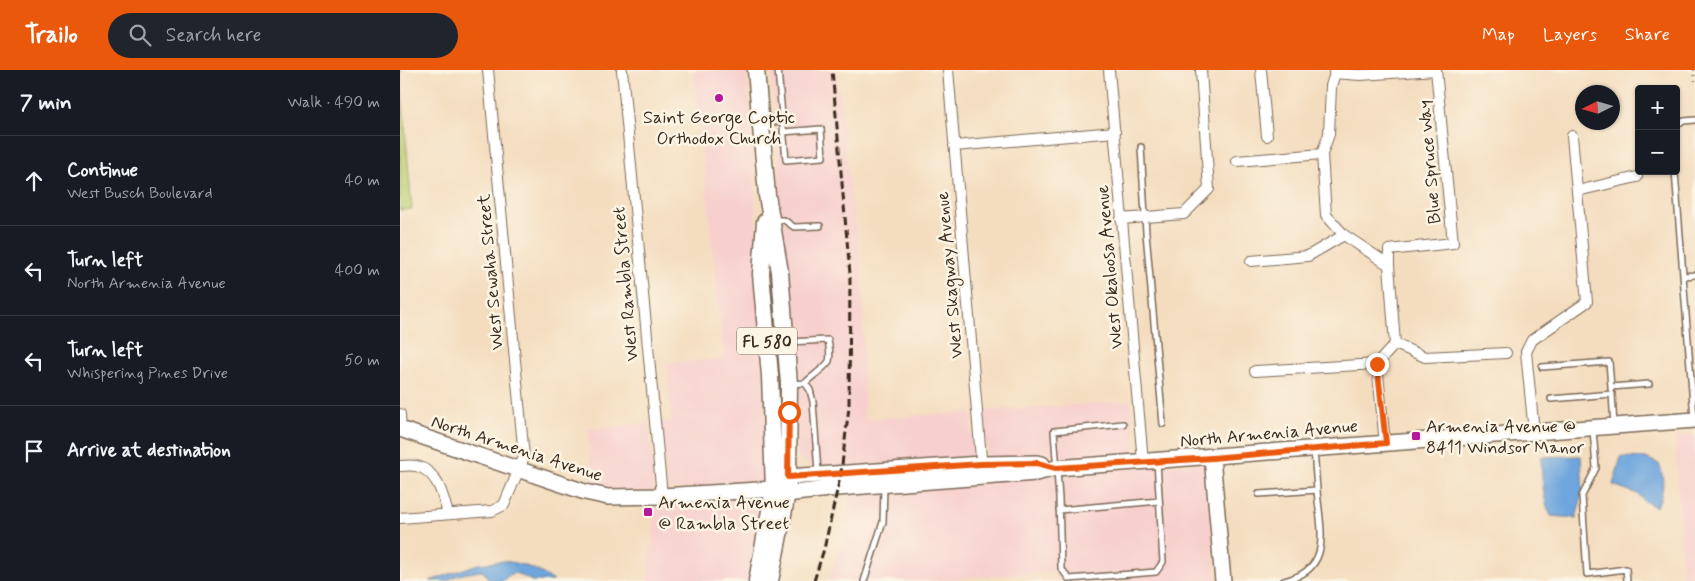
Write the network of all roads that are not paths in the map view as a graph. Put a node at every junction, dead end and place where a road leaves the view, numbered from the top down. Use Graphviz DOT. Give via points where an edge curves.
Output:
graph roads {
  1 [pos="488,70"];
  2 [pos="622,70"];
  3 [pos="756,70"];
  4 [pos="778,70"];
  5 [pos="948,70"];
  6 [pos="1109,70"];
  7 [pos="1201,70"];
  8 [pos="1261,70"];
  9 [pos="1335,71"];
  10 [pos="1695,120"];
  11 [pos="782,121"];
  12 [pos="1680,122"];
  13 [pos="761,123"];
  14 [pos="783,132"];
  15 [pos="1115,132"];
  16 [pos="1266,136"];
  17 [pos="1572,136"];
  18 [pos="954,146"];
  19 [pos="1141,147"];
  20 [pos="1322,154"];
  21 [pos="1237,162"];
  22 [pos="1675,175"];
  23 [pos="1637,177"];
  24 [pos="1577,191"];
  25 [pos="767,195"];
  26 [pos="1145,217"];
  27 [pos="1121,219"];
  28 [pos="772,220"];
  29 [pos="820,226"];
  30 [pos="1344,235"];
  31 [pos="1251,261"];
  32 [pos="1389,265"];
  33 [pos="1684,276"];
  34 [pos="1695,276"];
  35 [pos="785,342"];
  36 [pos="1396,344"];
  37 [pos="1506,353"];
  38 [pos="1377,364"];
  39 [pos="1542,367"];
  40 [pos="1254,371"];
  41 [pos="1694,379"];
  42 [pos="797,384"];
  43 [pos="1649,384"];
  44 [pos="1611,386"];
  45 [pos="1612,394"];
  46 [pos="1551,399"];
  47 [pos="400,414"];
  48 [pos="1694,420"];
  49 [pos="1123,424"];
  50 [pos="1163,424"];
  51 [pos="1614,426"];
  52 [pos="1593,427"];
  53 [pos="401,430"];
  54 [pos="1534,432"];
  55 [pos="1386,443"];
  56 [pos="1314,449"];
  57 [pos="1212,458"];
  58 [pos="1150,461"];
  59 [pos="400,466"];
  60 [pos="1056,468"];
  61 [pos="518,470"];
  62 [pos="982,471"];
  63 [pos="818,475"];
  64 [pos="788,477"];
  65 [pos="884,484"];
  66 [pos="1317,490"];
  67 [pos="780,491"];
  68 [pos="1259,494"];
  69 [pos="662,496"];
  70 [pos="1159,501"];
  71 [pos="1059,510"];
  72 [pos="448,514"];
  73 [pos="400,518"];
  74 [pos="1587,574"];
  75 [pos="757,581"];
  76 [pos="770,581"];
  77 [pos="864,581"];
  78 [pos="1223,581"];
  79 [pos="1284,581"];
  80 [pos="1588,581"];
  81 [pos="1627,581"];
  1 -- 61 [label="street, West Sewaha Street" via="524,457"];
  2 -- 69 [label="street, West Rambla Street"];
  3 -- 13 [label="main road, FL 580"];
  4 -- 11 [label="lane"];
  5 -- 18 [label="street, West Skagway Avenue"];
  6 -- 15 [label="street, West Okaloosa Avenue"];
  7 -- 26 [label="street" via="1209,189 1184,214"];
  8 -- 16 [label="street"];
  9 -- 20 [label="street" via="1331,86 1329,134"];
  9 -- 32 [label="street, Blue Spruce Way" via="1360,75 1436,70 1453,243 1389,250"];
  10 -- 12 [label="lane"];
  11 -- 13 [label="lane"];
  11 -- 14 [label="lane"];
  13 -- 25 [label="main road, FL 580"];
  14 -- 14 [label="lane" via="821,129 823,157 786,160"];
  15 -- 18 [label="street"];
  15 -- 27 [label="street, West Okaloosa Avenue"];
  17 -- 24 [label="street"];
  18 -- 62 [label="street, West Skagway Avenue"];
  19 -- 26 [label="lane"];
  20 -- 21 [label="street"];
  20 -- 30 [label="street" via="1326,215"];
  22 -- 33 [label="lane"];
  23 -- 24 [label="street"];
  24 -- 54 [label="street" via="1588,302 1532,340 1526,352"];
  25 -- 28 [label="main road, FL 580"];
  25 -- 67 [label="main road, FL 580" via="762,274"];
  26 -- 27 [label="street"];
  26 -- 50 [label="lane"];
  27 -- 58 [label="street, West Okaloosa Avenue"];
  28 -- 29 [label="lane" via="784,220 794,228"];
  28 -- 35 [label="main road, FL 580"];
  30 -- 31 [label="street" via="1308,256"];
  30 -- 32 [label="street"];
  32 -- 36 [label="street"];
  33 -- 34 [label="lane"];
  33 -- 41 [label="lane"];
  35 -- 42 [label="main road, FL 580"];
  35 -- 42 [label="lane" via="828,340 830,360 826,366"];
  36 -- 37 [label="street" via="1424,357"];
  36 -- 38 [label="street"];
  38 -- 40 [label="street"];
  38 -- 55 [label="street"];
  39 -- 44 [label="lane" via="1609,362"];
  41 -- 48 [label="lane"];
  42 -- 63 [label="lane" via="810,390 813,402"];
  42 -- 64 [label="main road, FL 580"];
  43 -- 44 [label="lane"];
  44 -- 45 [label="lane"];
  45 -- 46 [label="lane"];
  45 -- 51 [label="lane"];
  47 -- 53 [label="street"];
  48 -- 51 [label="main road, North Armenia Avenue"];
  49 -- 60 [label="lane" via="1054,431"];
  51 -- 52 [label="main road, North Armenia Avenue"];
  52 -- 54 [label="main road, North Armenia Avenue"];
  52 -- 74 [label="lane" via="1596,468 1582,496"];
  53 -- 61 [label="main road, North Armenia Avenue"];
  54 -- 55 [label="main road, North Armenia Avenue"];
  55 -- 56 [label="main road, North Armenia Avenue"];
  56 -- 57 [label="main road, North Armenia Avenue"];
  56 -- 66 [label="lane"];
  57 -- 58 [label="main road, North Armenia Avenue"];
  57 -- 78 [label="main road"];
  58 -- 60 [label="main road, North Armenia Avenue"];
  58 -- 70 [label="lane"];
  59 -- 72 [label="street" via="417,466 432,475 442,491"];
  60 -- 62 [label="main road, North Armenia Avenue" via="1036,473"];
  60 -- 71 [label="lane"];
  61 -- 69 [label="main road, North Armenia Avenue" via="608,497"];
  61 -- 72 [label="street, West Sewaha Street" via="504,505 492,511"];
  62 -- 63 [label="main road, North Armenia Avenue"];
  62 -- 65 [label="main road, North Armenia Avenue"];
  63 -- 64 [label="main road, North Armenia Avenue"];
  64 -- 67 [label="main road"];
  65 -- 67 [label="main road, North Armenia Avenue"];
  65 -- 77 [label="lane" via="883,522"];
  66 -- 68 [label="lane"];
  66 -- 79 [label="lane" via="1321,544 1316,562 1302,574"];
  67 -- 69 [label="main road, North Armenia Avenue"];
  67 -- 75 [label="main road, FL 580"];
  67 -- 76 [label="main road"];
  70 -- 71 [label="lane"];
  70 -- 71 [label="lane" via="1164,562 1156,572 1138,574 1069,579 1061,568"];
  72 -- 73 [label="street, West Sewaha Street"];
  74 -- 80 [label="lane"];
  74 -- 81 [label="lane" via="1626,569"];
}
